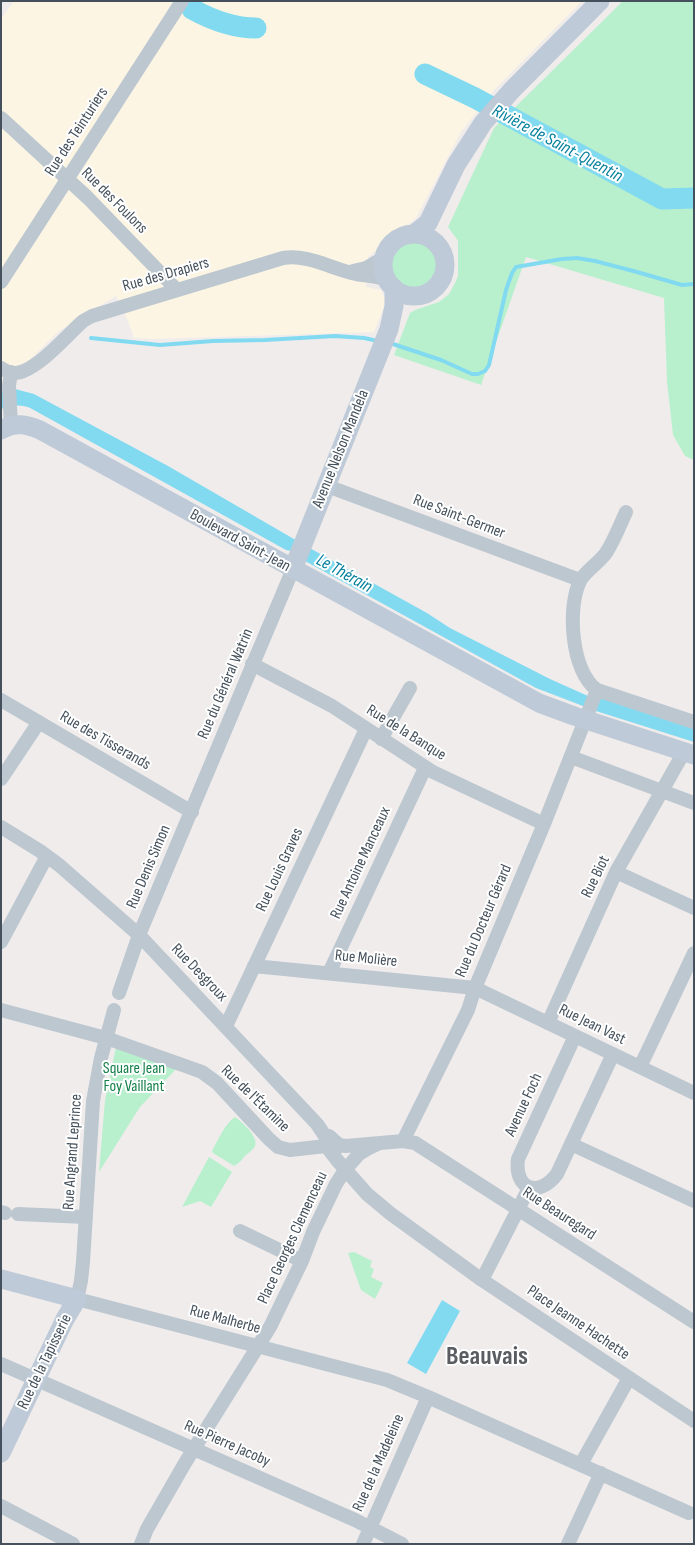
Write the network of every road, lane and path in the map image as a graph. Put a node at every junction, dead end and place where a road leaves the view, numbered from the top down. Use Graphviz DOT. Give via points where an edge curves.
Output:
graph roads {
  1 [pos="182,1"];
  2 [pos="600,1"];
  3 [pos="1,118"];
  4 [pos="68,179"];
  5 [pos="443,194"];
  6 [pos="414,234"];
  7 [pos="436,244"];
  8 [pos="385,256"];
  9 [pos="347,271"];
  10 [pos="1,282"];
  11 [pos="391,284"];
  12 [pos="178,290"];
  13 [pos="417,296"];
  14 [pos="386,338"];
  15 [pos="7,376"];
  16 [pos="8,421"];
  17 [pos="327,486"];
  18 [pos="626,512"];
  19 [pos="295,565"];
  20 [pos="580,580"];
  21 [pos="252,664"];
  22 [pos="410,688"];
  23 [pos="596,690"];
  24 [pos="1,700"];
  25 [pos="587,715"];
  26 [pos="39,722"];
  27 [pos="694,722"];
  28 [pos="366,729"];
  29 [pos="381,739"];
  30 [pos="689,754"];
  31 [pos="571,757"];
  32 [pos="425,768"];
  33 [pos="1,779"];
  34 [pos="663,791"];
  35 [pos="694,803"];
  36 [pos="192,812"];
  37 [pos="544,824"];
  38 [pos="1,828"];
  39 [pos="47,856"];
  40 [pos="616,872"];
  41 [pos="694,908"];
  42 [pos="139,935"];
  43 [pos="1,942"];
  44 [pos="694,953"];
  45 [pos="254,966"];
  46 [pos="329,973"];
  47 [pos="689,975"];
  48 [pos="475,988"];
  49 [pos="119,993"];
  50 [pos="1,1010"];
  51 [pos="114,1010"];
  52 [pos="548,1023"];
  53 [pos="226,1026"];
  54 [pos="575,1036"];
  55 [pos="106,1038"];
  56 [pos="613,1054"];
  57 [pos="640,1067"];
  58 [pos="694,1093"];
  59 [pos="317,1124"];
  60 [pos="403,1141"];
  61 [pos="380,1144"];
  62 [pos="571,1144"];
  63 [pos="326,1146"];
  64 [pos="345,1170"];
  65 [pos="529,1188"];
  66 [pos="694,1201"];
  67 [pos="518,1208"];
  68 [pos="8,1213"];
  69 [pos="86,1217"];
  70 [pos="240,1231"];
  71 [pos="432,1243"];
  72 [pos="302,1261"];
  73 [pos="1,1279"];
  74 [pos="482,1280"];
  75 [pos="77,1299"];
  76 [pos="694,1322"];
  77 [pos="258,1347"];
  78 [pos="1,1364"];
  79 [pos="629,1378"];
  80 [pos="36,1380"];
  81 [pos="428,1397"];
  82 [pos="694,1421"];
  83 [pos="194,1449"];
  84 [pos="1,1453"];
  85 [pos="581,1464"];
  86 [pos="600,1473"];
  87 [pos="1,1506"];
  88 [pos="692,1516"];
  89 [pos="370,1528"];
  90 [pos="73,1544"];
  91 [pos="141,1544"];
  92 [pos="363,1544"];
  93 [pos="402,1544"];
  94 [pos="568,1544"];
  1 -- 4 [label="street, Rue des Teinturiers"];
  2 -- 5 [label="street, Avenue Nelson Mandela" via="483,123 456,165"];
  3 -- 4 [label="street, Rue des Foulons"];
  4 -- 10 [label="street, Rue des Teinturiers"];
  4 -- 12 [label="street, Rue des Foulons"];
  5 -- 6 [label="street, Avenue Nelson Mandela" via="428,223"];
  5 -- 7 [label="street, Avenue Nelson Mandela" via="436,220"];
  6 -- 7 [label="street"];
  6 -- 8 [label="street, Avenue Nelson Mandela" via="397,240"];
  7 -- 13 [label="street, Avenue Nelson Mandela" via="444,258 444,274 432,290"];
  8 -- 9 [label="street, Rue des Drapiers" via="366,268"];
  8 -- 11 [label="street, Avenue Nelson Mandela" via="384,269"];
  9 -- 11 [label="street, Rue des Drapiers"];
  9 -- 12 [label="street, Rue des Drapiers" via="304,258 288,258"];
  11 -- 13 [label="street" via="407,295"];
  11 -- 14 [label="street, Avenue Nelson Mandela" via="394,306"];
  12 -- 15 [label="street, Rue des Drapiers" via="92,316 32,368"];
  13 -- 14 [label="street, Avenue Nelson Mandela" via="402,309"];
  14 -- 17 [label="street, Avenue Nelson Mandela"];
  15 -- 16 [label="street"];
  16 -- 19 [label="street, Boulevard Saint-Jean" via="40,430"];
  17 -- 19 [label="street, Avenue Nelson Mandela"];
  17 -- 20 [label="street, Rue Saint-Germer"];
  18 -- 20 [label="street" via="605,554"];
  19 -- 21 [label="street, Rue du Général Watrin"];
  19 -- 25 [label="street, Boulevard Saint-Jean" via="539,703"];
  20 -- 23 [label="street" via="574,608 574,638 584,676"];
  21 -- 28 [label="street, Rue de la Banque" via="310,694"];
  21 -- 36 [label="street, Rue du Général Watrin"];
  22 -- 29 [label="street"];
  23 -- 25 [label="street, Rue du Docteur Gérard"];
  23 -- 27 [label="street"];
  24 -- 26 [label="street, Rue des Tisserands"];
  25 -- 30 [label="street, Boulevard Saint-Jean"];
  25 -- 31 [label="street, Rue du Docteur Gérard"];
  26 -- 33 [label="street"];
  26 -- 36 [label="street, Rue des Tisserands"];
  28 -- 29 [label="street, Rue de la Banque"];
  28 -- 45 [label="street, Rue Louis Graves"];
  29 -- 32 [label="street, Rue de la Banque"];
  30 -- 34 [label="street, Rue Biot"];
  31 -- 34 [label="street"];
  31 -- 37 [label="street, Rue du Docteur Gérard"];
  32 -- 37 [label="street, Rue de la Banque"];
  32 -- 46 [label="street, Rue Antoine Manceaux"];
  34 -- 35 [label="street"];
  34 -- 40 [label="street, Rue Biot"];
  36 -- 42 [label="street, Rue Denis Simon"];
  37 -- 48 [label="street, Rue du Docteur Gérard"];
  38 -- 39 [label="street, Rue Desgroux"];
  39 -- 42 [label="street, Rue Desgroux"];
  39 -- 43 [label="street"];
  40 -- 41 [label="street"];
  40 -- 52 [label="street, Rue Biot"];
  42 -- 49 [label="street"];
  42 -- 53 [label="street, Rue Desgroux"];
  44 -- 47 [label="street"];
  45 -- 46 [label="street, Rue Molière"];
  45 -- 53 [label="street, Rue Louis Graves"];
  46 -- 48 [label="street, Rue Molière"];
  47 -- 57 [label="street"];
  48 -- 52 [label="street, Rue Jean Vast"];
  48 -- 60 [label="street, Rue du Docteur Gérard" via="468,1010"];
  50 -- 55 [label="street, Rue de l'Étamine"];
  51 -- 55 [label="street, Rue Angrand Leprince"];
  52 -- 54 [label="street, Rue Jean Vast"];
  53 -- 59 [label="street, Rue Desgroux"];
  54 -- 56 [label="street, Rue Jean Vast"];
  54 -- 65 [label="street, Avenue Foch" via="518,1159 519,1176"];
  55 -- 63 [label="street, Rue de l'Étamine" via="205,1074 278,1147 290,1150"];
  55 -- 69 [label="street, Rue Angrand Leprince" via="93,1102"];
  56 -- 57 [label="street, Rue Jean Vast"];
  56 -- 62 [label="street"];
  57 -- 58 [label="street, Rue Jean Vast"];
  59 -- 61 [label="street" via="342,1146"];
  59 -- 64 [label="street, Rue Desgroux"];
  60 -- 61 [label="street"];
  60 -- 67 [label="street, Rue Beauregard" via="415,1143"];
  61 -- 64 [label="street" via="362,1151"];
  62 -- 65 [label="street" via="551,1181 540,1188"];
  62 -- 66 [label="street"];
  63 -- 64 [label="street, Rue Desgroux"];
  64 -- 71 [label="street, Rue Desgroux" via="376,1203"];
  64 -- 72 [label="street, Place Georges Clemenceau"];
  65 -- 67 [label="street"];
  67 -- 74 [label="street"];
  67 -- 76 [label="street, Rue Beauregard"];
  68 -- 69 [label="street"];
  69 -- 75 [label="street, Rue Angrand Leprince"];
  70 -- 72 [label="street"];
  71 -- 74 [label="street, Place Jeanne Hachette"];
  72 -- 77 [label="street, Place Georges Clemenceau"];
  73 -- 75 [label="street"];
  74 -- 79 [label="street, Place Jeanne Hachette"];
  75 -- 77 [label="street, Rue Malherbe"];
  75 -- 80 [label="street, Rue de la Tapisserie"];
  77 -- 81 [label="street, Rue Malherbe" via="387,1380"];
  77 -- 83 [label="street, Place Georges Clemenceau"];
  78 -- 80 [label="street, Rue Pierre Jacoby"];
  79 -- 82 [label="street"];
  79 -- 85 [label="street, Place Jeanne Hachette"];
  80 -- 83 [label="street, Rue Pierre Jacoby"];
  80 -- 84 [label="street, Rue de la Tapisserie"];
  81 -- 85 [label="street"];
  81 -- 89 [label="street, Rue de la Madeleine"];
  83 -- 89 [label="street, Rue Pierre Jacoby"];
  83 -- 91 [label="street, Place Georges Clemenceau"];
  85 -- 86 [label="street"];
  86 -- 88 [label="street"];
  86 -- 94 [label="street"];
  87 -- 90 [label="street"];
  89 -- 92 [label="street, Rue de la Madeleine"];
  89 -- 93 [label="street, Rue Pierre Jacoby"];
}
